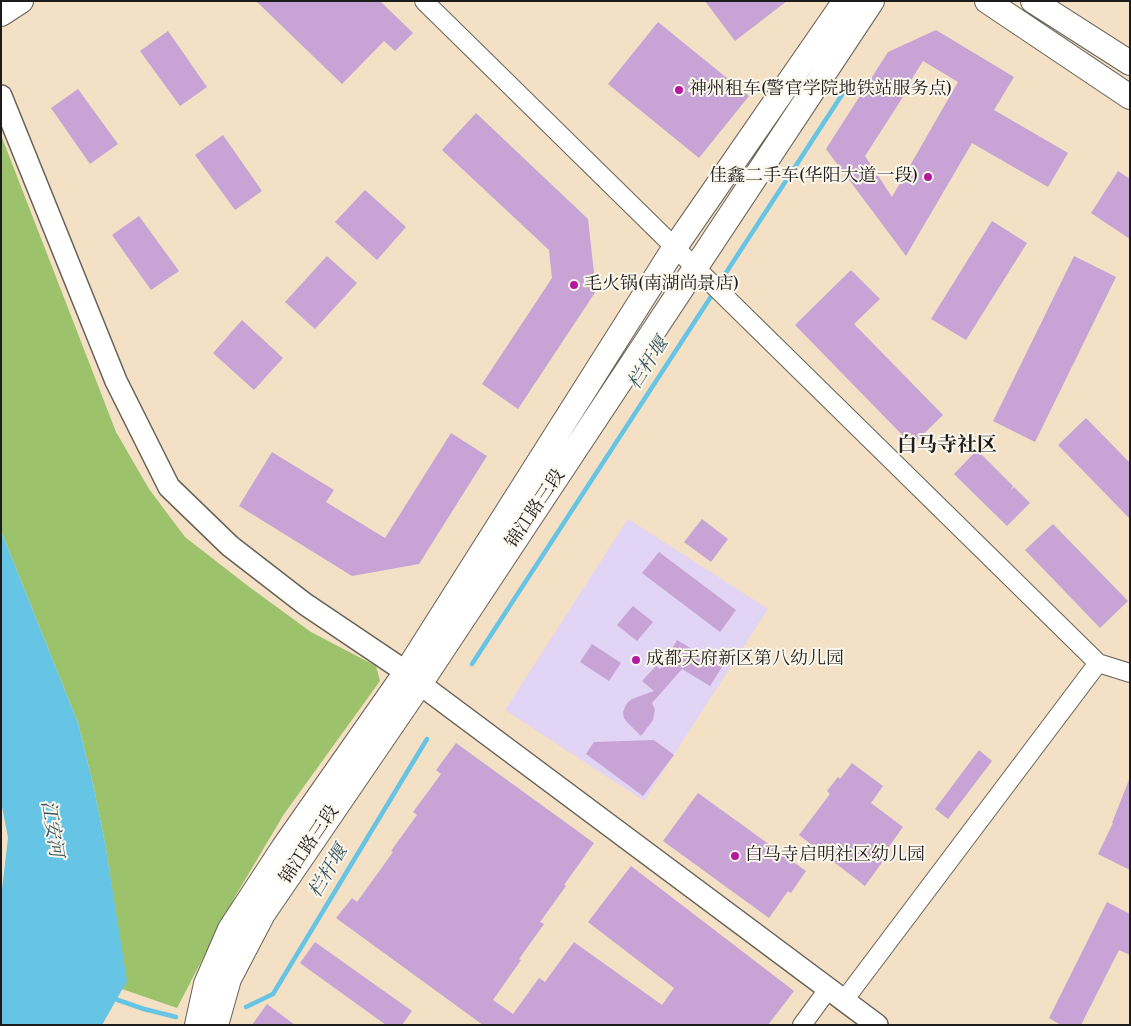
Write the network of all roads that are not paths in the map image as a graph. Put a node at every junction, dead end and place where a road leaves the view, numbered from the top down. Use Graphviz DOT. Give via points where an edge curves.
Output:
graph roads {
  1 [pos="21,1"];
  2 [pos="424,1"];
  3 [pos="845,1"];
  4 [pos="872,1"];
  5 [pos="987,1"];
  6 [pos="1033,1"];
  7 [pos="1,14"];
  8 [pos="1130,63"];
  9 [pos="1,96"];
  10 [pos="1130,96"];
  11 [pos="675,248"];
  12 [pos="709,281"];
  13 [pos="1098,663"];
  14 [pos="1130,673"];
  15 [pos="413,678"];
  16 [pos="837,994"];
  17 [pos="197,1025"];
  18 [pos="216,1025"];
  19 [pos="802,1025"];
  20 [pos="878,1025"];
  1 -- 7 [label="main road"];
  2 -- 11 [label="street"];
  3 -- 11 [label="main road, 锦江路三段"];
  4 -- 12 [label="main road, 锦江路三段"];
  5 -- 10 [label="main road"];
  6 -- 8 [label="main road"];
  9 -- 15 [label="street" via="116,382 170,486 230,546 305,604"];
  11 -- 12 [label="street"];
  11 -- 15 [label="main road, 锦江路三段"];
  12 -- 13 [label="street"];
  12 -- 15 [label="main road, 锦江路三段"];
  13 -- 14 [label="street"];
  13 -- 16 [label="street"];
  15 -- 16 [label="street"];
  15 -- 17 [label="main road, 锦江路三段" via="283,848 230,929 206,984"];
  15 -- 18 [label="main road, 锦江路三段" via="263,914 229,979"];
  16 -- 19 [label="street"];
  16 -- 20 [label="street"];
}
